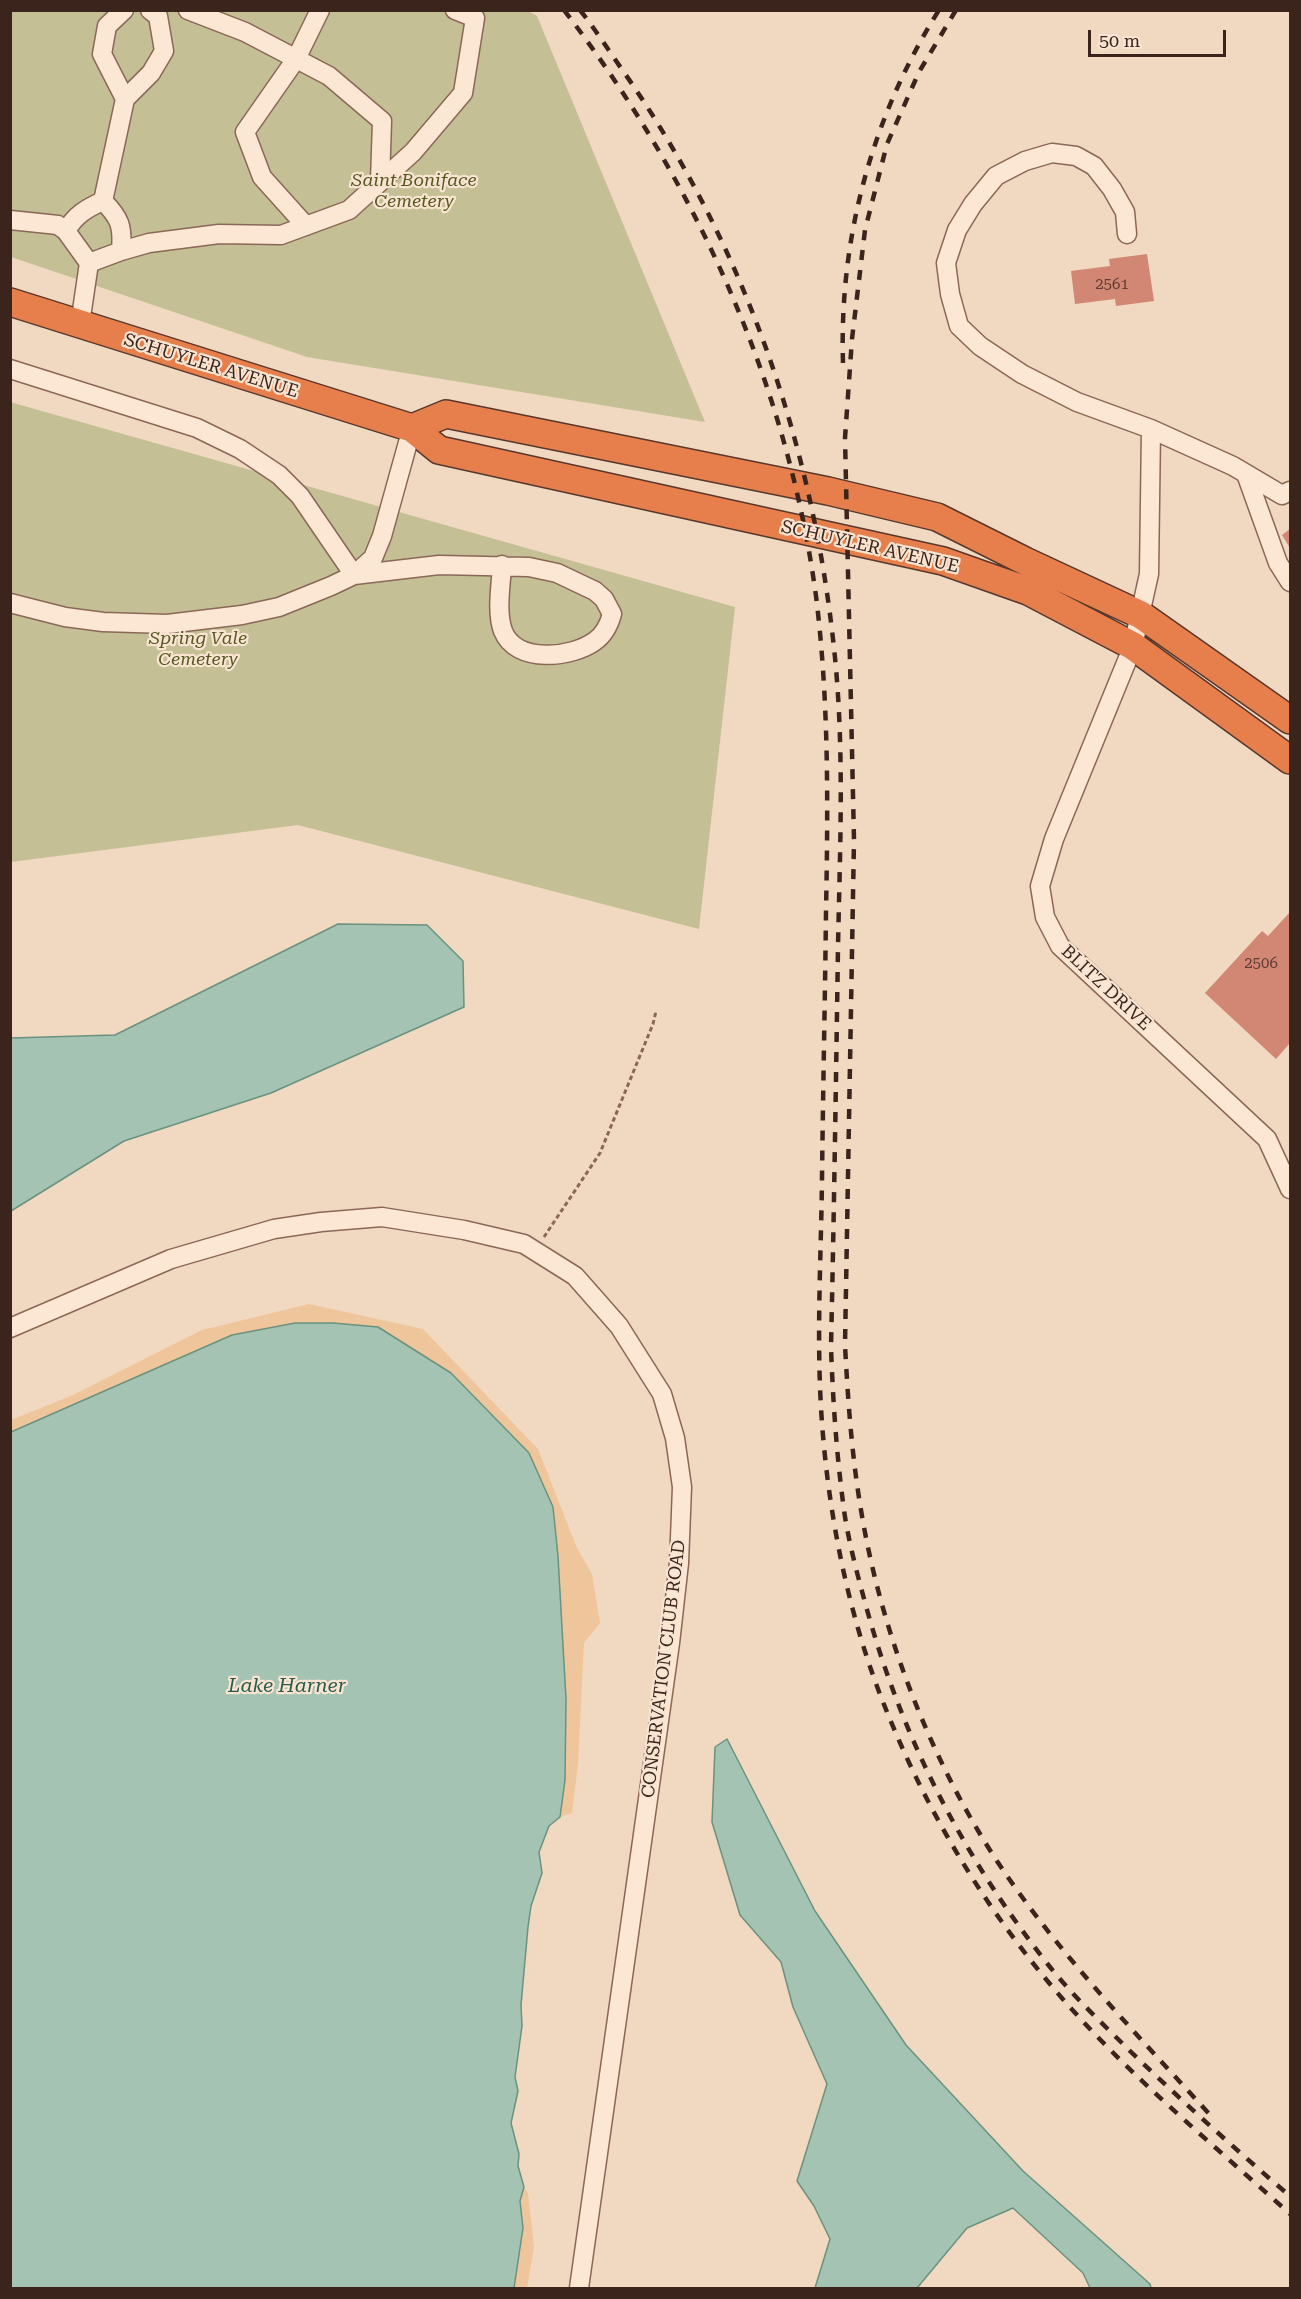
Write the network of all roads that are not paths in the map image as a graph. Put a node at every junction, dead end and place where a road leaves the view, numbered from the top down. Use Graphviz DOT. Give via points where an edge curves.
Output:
graph roads {
  1 [pos="124,10"];
  2 [pos="150,10"];
  3 [pos="188,10"];
  4 [pos="320,10"];
  5 [pos="455,10"];
  6 [pos="296,59"];
  7 [pos="125,99"];
  8 [pos="380,181"];
  9 [pos="103,201"];
  10 [pos="10,220"];
  11 [pos="306,226"];
  12 [pos="66,231"];
  13 [pos="1127,234"];
  14 [pos="120,250"];
  15 [pos="89,263"];
  16 [pos="10,302"];
  17 [pos="80,324"];
  18 [pos="10,369"];
  19 [pos="412,428"];
  20 [pos="1151,429"];
  21 [pos="1246,474"];
  22 [pos="1290,490"];
  23 [pos="502,565"];
  24 [pos="354,575"];
  25 [pos="1290,582"];
  26 [pos="10,603"];
  27 [pos="1141,615"];
  28 [pos="1133,646"];
  29 [pos="1290,720"];
  30 [pos="1290,760"];
  31 [pos="1290,1190"];
  32 [pos="10,1328"];
  33 [pos="579,2289"];
  1 -- 7 [label="street" via="107,26 102,54"];
  2 -- 7 [label="street" via="158,15 164,51 151,73"];
  3 -- 6 [label="street" via="245,32"];
  4 -- 6 [label="street"];
  5 -- 8 [label="street" via="475,18 463,93 413,152"];
  6 -- 8 [label="street" via="329,76 382,121"];
  6 -- 11 [label="street" via="245,132 262,177"];
  7 -- 9 [label="street"];
  8 -- 11 [label="street" via="349,210"];
  9 -- 12 [label="street" via="83,210"];
  9 -- 14 [label="street" via="115,213 123,231"];
  10 -- 12 [label="street" via="58,225"];
  11 -- 14 [label="street" via="281,235 219,234"];
  12 -- 15 [label="street"];
  13 -- 20 [label="street" via="1125,212 1094,166 1076,156 1052,153 996,176 957,230 946,263 959,326 980,346 1022,374 1077,402"];
  14 -- 15 [label="street"];
  15 -- 17 [label="street"];
  16 -- 17 [label="highway, SCHUYLER AVENUE"];
  17 -- 19 [label="highway, SCHUYLER AVENUE"];
  18 -- 24 [label="street" via="197,428 240,449 279,475 300,496"];
  19 -- 24 [label="street" via="382,536 373,558"];
  19 -- 27 [label="highway, SCHUYLER AVENUE" via="446,414 828,491 937,517"];
  19 -- 28 [label="highway, SCHUYLER AVENUE" via="439,450 943,561 1028,591"];
  20 -- 21 [label="street"];
  20 -- 27 [label="street, BLITZ DRIVE" via="1149,574"];
  21 -- 22 [label="street" via="1282,495"];
  21 -- 25 [label="street" via="1278,563"];
  23 -- 23 [label="street" via="557,573 595,591 612,614 608,628 597,640 568,653 532,653 512,644 501,619"];
  23 -- 24 [label="street" via="439,565"];
  24 -- 26 [label="street" via="279,607 167,624 65,617"];
  27 -- 28 [label="street, BLITZ DRIVE"];
  27 -- 29 [label="highway, SCHUYLER AVENUE"];
  28 -- 30 [label="highway, SCHUYLER AVENUE"];
  28 -- 31 [label="street, BLITZ DRIVE" via="1054,839 1040,886 1045,917 1060,946 1267,1139"];
  32 -- 33 [label="street, CONSERVATION CLUB ROAD" via="171,1259 274,1229 382,1217 524,1244 575,1276 619,1326 662,1394 682,1487 679,1563"];
}
